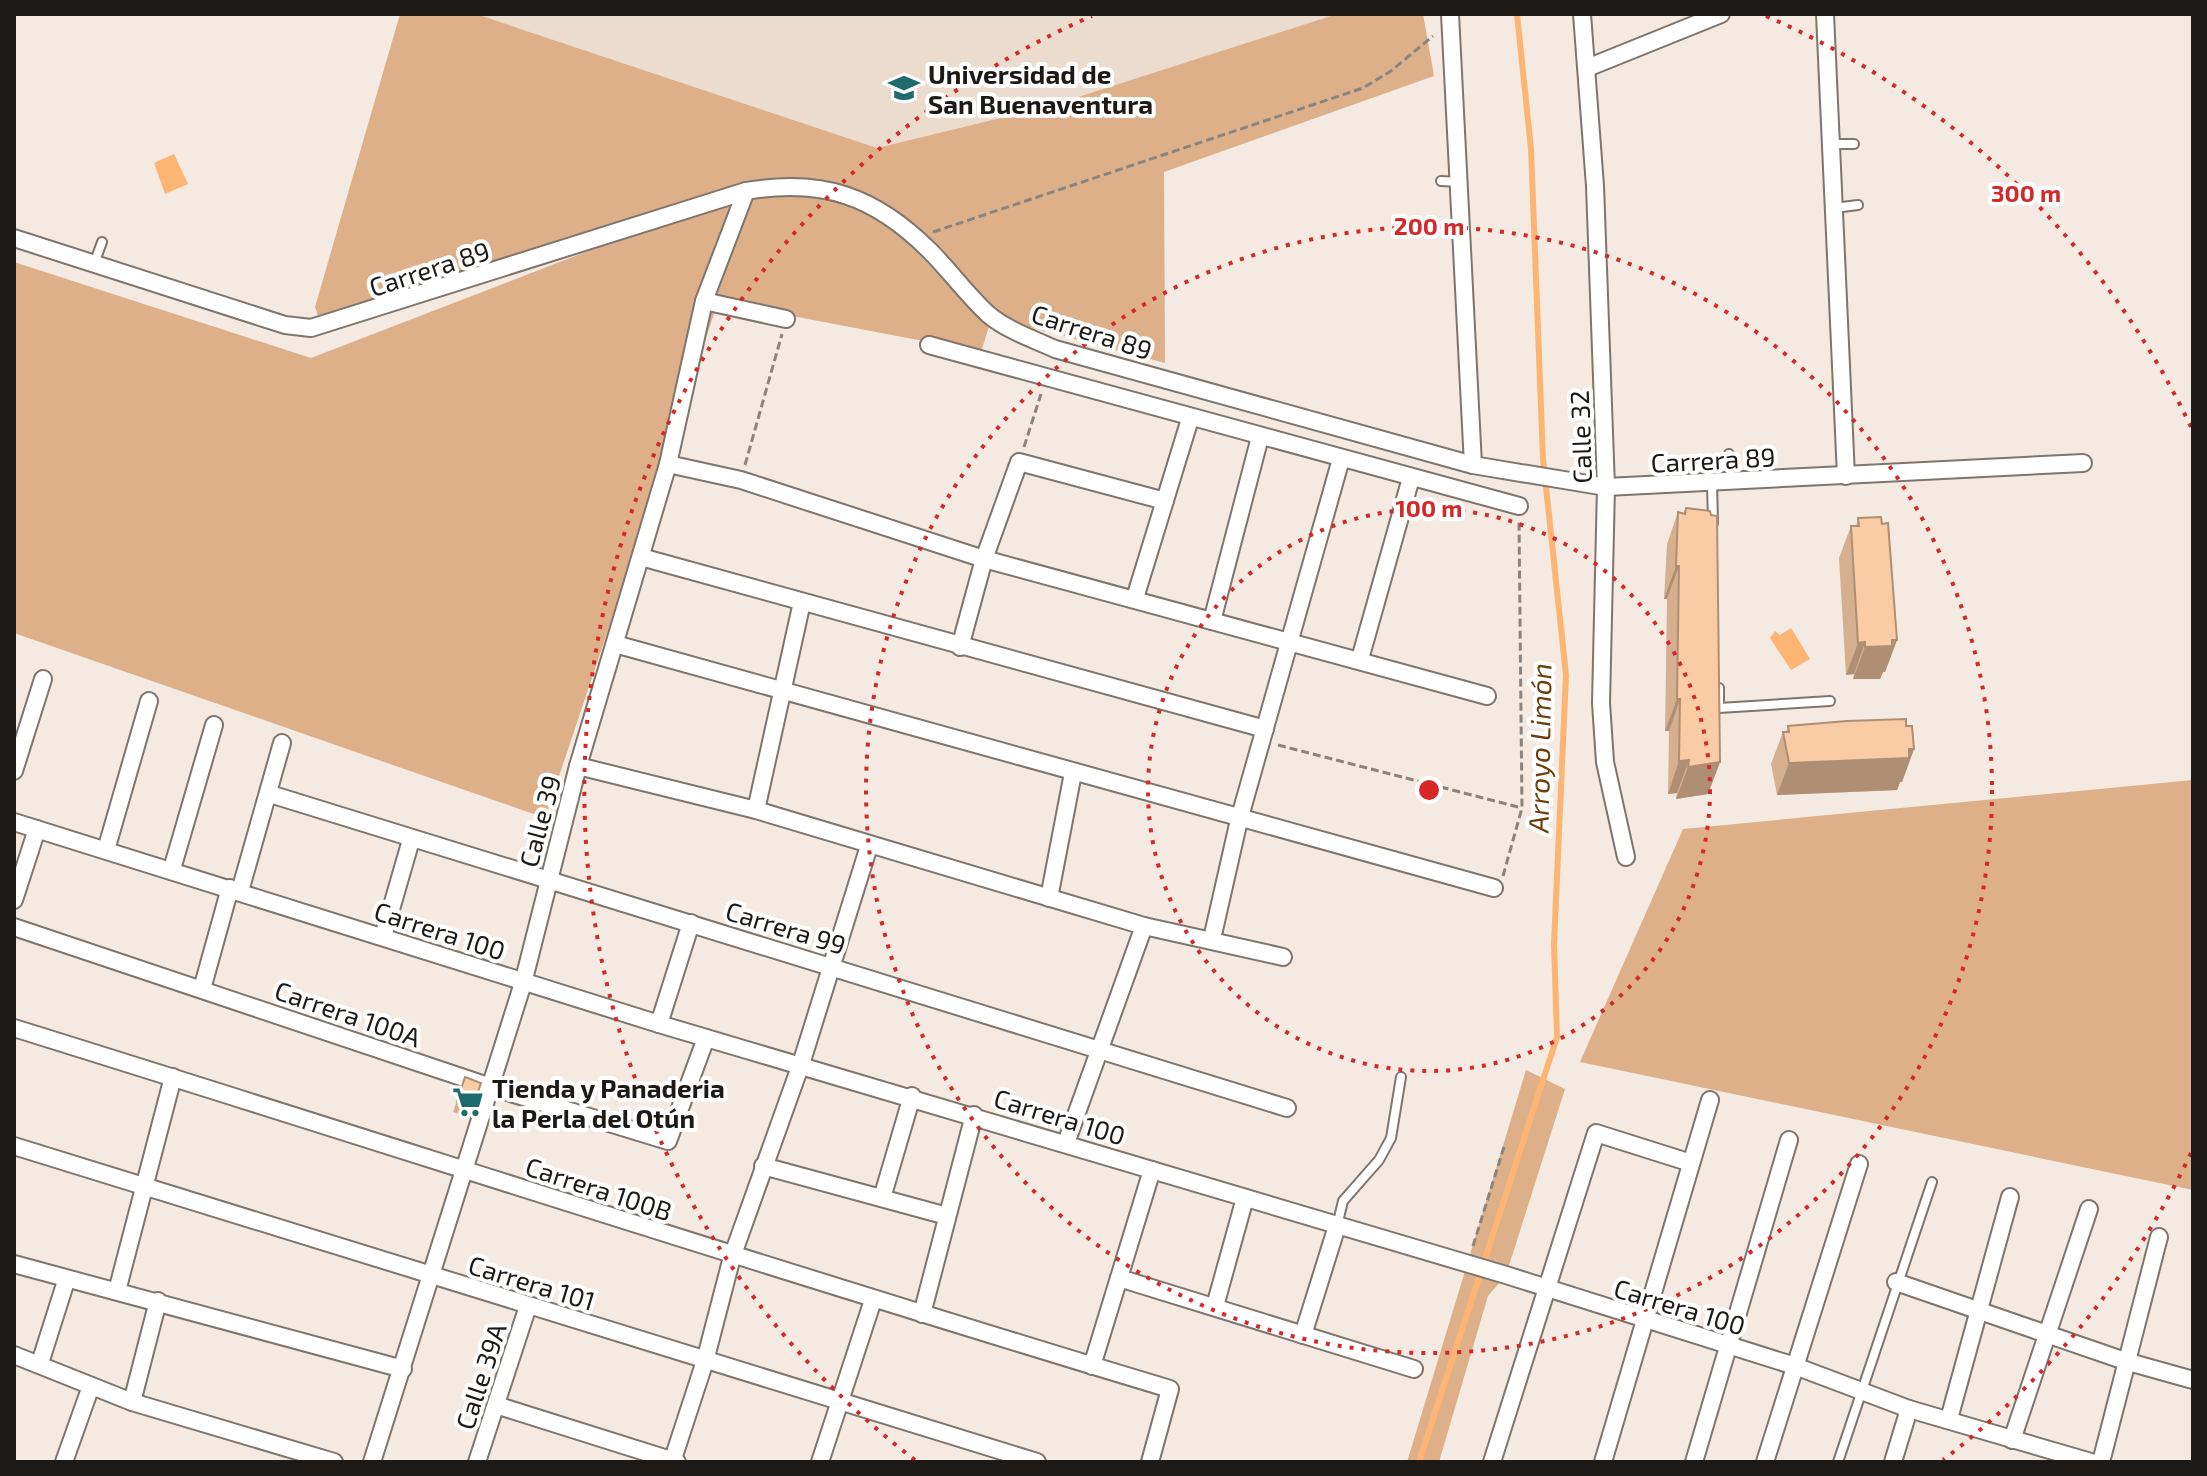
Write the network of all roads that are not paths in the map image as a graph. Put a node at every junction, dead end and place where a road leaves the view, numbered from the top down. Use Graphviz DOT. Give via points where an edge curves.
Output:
graph roads {
  1 [pos="1582,14"];
  2 [pos="1721,14"];
  3 [pos="1825,14"];
  4 [pos="1450,18"];
  5 [pos="1587,68"];
  6 [pos="1831,144"];
  7 [pos="1854,144"];
  8 [pos="1441,181"];
  9 [pos="1461,182"];
  10 [pos="746,191"];
  11 [pos="1858,205"];
  12 [pos="1833,208"];
  13 [pos="14,238"];
  14 [pos="102,242"];
  15 [pos="94,265"];
  16 [pos="704,301"];
  17 [pos="786,319"];
  18 [pos="929,345"];
  19 [pos="1190,419"];
  20 [pos="1260,437"];
  21 [pos="1729,454"];
  22 [pos="1341,459"];
  23 [pos="2083,463"];
  24 [pos="668,464"];
  25 [pos="1473,465"];
  26 [pos="1846,476"];
  27 [pos="1411,478"];
  28 [pos="1731,482"];
  29 [pos="1712,483"];
  30 [pos="1599,486"];
  31 [pos="1165,501"];
  32 [pos="1519,506"];
  33 [pos="1713,530"];
  34 [pos="641,557"];
  35 [pos="984,559"];
  36 [pos="1135,598"];
  37 [pos="802,602"];
  38 [pos="1212,621"];
  39 [pos="1290,642"];
  40 [pos="615,644"];
  41 [pos="960,647"];
  42 [pos="1360,659"];
  43 [pos="43,679"];
  44 [pos="1718,679"];
  45 [pos="783,692"];
  46 [pos="1487,696"];
  47 [pos="149,701"];
  48 [pos="1830,701"];
  49 [pos="214,725"];
  50 [pos="1263,735"];
  51 [pos="282,743"];
  52 [pos="578,766"];
  53 [pos="14,771"];
  54 [pos="1073,773"];
  55 [pos="270,794"];
  56 [pos="756,810"];
  57 [pos="1239,820"];
  58 [pos="14,822"];
  59 [pos="37,829"];
  60 [pos="411,840"];
  61 [pos="869,846"];
  62 [pos="106,850"];
  63 [pos="1626,857"];
  64 [pos="172,869"];
  65 [pos="549,880"];
  66 [pos="1494,888"];
  67 [pos="235,889"];
  68 [pos="1049,898"];
  69 [pos="14,900"];
  70 [pos="691,923"];
  71 [pos="1144,926"];
  72 [pos="14,927"];
  73 [pos="383,937"];
  74 [pos="1212,939"];
  75 [pos="1283,957"];
  76 [pos="831,967"];
  77 [pos="523,983"];
  78 [pos="202,989"];
  79 [pos="659,1024"];
  80 [pos="14,1028"];
  81 [pos="706,1038"];
  82 [pos="1100,1049"];
  83 [pos="801,1064"];
  84 [pos="173,1077"];
  85 [pos="1401,1077"];
  86 [pos="491,1087"];
  87 [pos="912,1096"];
  88 [pos="1710,1100"];
  89 [pos="1287,1108"];
  90 [pos="974,1115"];
  91 [pos="1789,1140"];
  92 [pos="1066,1143"];
  93 [pos="14,1146"];
  94 [pos="1691,1163"];
  95 [pos="1859,1164"];
  96 [pos="763,1166"];
  97 [pos="466,1169"];
  98 [pos="1152,1170"];
  99 [pos="1932,1182"];
  100 [pos="146,1188"];
  101 [pos="2010,1197"];
  102 [pos="882,1198"];
  103 [pos="1245,1198"];
  104 [pos="2089,1209"];
  105 [pos="947,1216"];
  106 [pos="1337,1226"];
  107 [pos="2159,1237"];
  108 [pos="732,1257"];
  109 [pos="14,1264"];
  110 [pos="431,1276"];
  111 [pos="1119,1278"];
  112 [pos="66,1281"];
  113 [pos="1896,1282"];
  114 [pos="1545,1289"];
  115 [pos="117,1291"];
  116 [pos="873,1300"];
  117 [pos="158,1301"];
  118 [pos="528,1306"];
  119 [pos="1215,1306"];
  120 [pos="1980,1311"];
  121 [pos="922,1314"];
  122 [pos="1645,1320"];
  123 [pos="2048,1334"];
  124 [pos="1303,1335"];
  125 [pos="1728,1345"];
  126 [pos="14,1355"];
  127 [pos="705,1361"];
  128 [pos="2125,1361"];
  129 [pos="40,1363"];
  130 [pos="1092,1366"];
  131 [pos="1795,1366"];
  132 [pos="403,1369"];
  133 [pos="1414,1369"];
  134 [pos="2193,1380"];
  135 [pos="91,1386"];
  136 [pos="1862,1392"];
  137 [pos="132,1402"];
  138 [pos="840,1402"];
  139 [pos="496,1405"];
  140 [pos="1909,1409"];
  141 [pos="1949,1419"];
  142 [pos="2012,1440"];
  143 [pos="64,1462"];
  144 [pos="334,1462"];
  145 [pos="372,1462"];
  146 [pos="477,1462"];
  147 [pos="674,1462"];
  148 [pos="820,1462"];
  149 [pos="1037,1462"];
  150 [pos="1150,1462"];
  151 [pos="1492,1462"];
  152 [pos="1603,1462"];
  153 [pos="1694,1462"];
  154 [pos="1765,1462"];
  155 [pos="1838,1462"];
  156 [pos="1893,1462"];
  157 [pos="2091,1462"];
  158 [pos="2101,1462"];
  1 -- 5 [label="street, Calle 32"];
  2 -- 5 [label="street"];
  3 -- 6 [label="street"];
  4 -- 9 [label="street"];
  5 -- 30 [label="street, Calle 32" via="1595,186"];
  6 -- 7 [label="lane"];
  6 -- 12 [label="street"];
  8 -- 9 [label="lane"];
  9 -- 25 [label="street"];
  10 -- 15 [label="street, Carrera 89" via="322,327 285,325"];
  10 -- 16 [label="street, Calle 39"];
  10 -- 25 [label="street, Carrera 89" via="812,187 884,210 991,317 1055,349"];
  11 -- 12 [label="lane"];
  12 -- 26 [label="street"];
  13 -- 15 [label="street, Carrera 89"];
  14 -- 15 [label="lane"];
  16 -- 17 [label="street"];
  16 -- 24 [label="street, Calle 39"];
  18 -- 19 [label="street"];
  19 -- 20 [label="street"];
  19 -- 31 [label="street"];
  20 -- 22 [label="street"];
  20 -- 38 [label="street"];
  21 -- 28 [label="lane"];
  22 -- 27 [label="street"];
  22 -- 39 [label="street"];
  23 -- 26 [label="street, Carrera 89"];
  24 -- 34 [label="street, Calle 39"];
  24 -- 35 [label="street" via="741,480"];
  25 -- 30 [label="street, Carrera 89"];
  26 -- 28 [label="street, Carrera 89"];
  27 -- 32 [label="street"];
  27 -- 42 [label="street"];
  28 -- 29 [label="street, Carrera 89"];
  29 -- 30 [label="street, Carrera 89"];
  29 -- 33 [label="lane"];
  30 -- 63 [label="street, Calle 32" via="1605,762"];
  31 -- 35 [label="street" via="1019,462"];
  31 -- 36 [label="street"];
  34 -- 37 [label="street"];
  34 -- 40 [label="street, Calle 39"];
  35 -- 36 [label="street"];
  35 -- 41 [label="street"];
  36 -- 38 [label="street"];
  37 -- 41 [label="street"];
  37 -- 45 [label="street"];
  38 -- 39 [label="street"];
  39 -- 42 [label="street"];
  39 -- 50 [label="street"];
  40 -- 45 [label="street"];
  40 -- 52 [label="street, Calle 39"];
  41 -- 50 [label="street"];
  42 -- 46 [label="street"];
  43 -- 53 [label="street"];
  44 -- 48 [label="lane" via="1719,708"];
  45 -- 54 [label="street"];
  45 -- 56 [label="street"];
  47 -- 62 [label="street"];
  49 -- 64 [label="street"];
  50 -- 57 [label="street"];
  51 -- 55 [label="street"];
  52 -- 56 [label="street"];
  52 -- 65 [label="street, Calle 39"];
  54 -- 57 [label="street"];
  54 -- 68 [label="street"];
  55 -- 60 [label="street, Carrera 99"];
  55 -- 67 [label="street"];
  56 -- 61 [label="street"];
  57 -- 66 [label="street"];
  57 -- 74 [label="street"];
  58 -- 59 [label="street, Carrera 100"];
  59 -- 62 [label="street, Carrera 100"];
  59 -- 69 [label="street"];
  60 -- 65 [label="street, Carrera 99"];
  60 -- 73 [label="street"];
  61 -- 68 [label="street"];
  61 -- 76 [label="street"];
  62 -- 64 [label="street, Carrera 100"];
  64 -- 67 [label="street, Carrera 100"];
  65 -- 70 [label="street, Carrera 99"];
  65 -- 77 [label="street, Calle 39"];
  67 -- 73 [label="street, Carrera 100"];
  67 -- 78 [label="street"];
  68 -- 71 [label="street"];
  70 -- 76 [label="street, Carrera 99"];
  70 -- 79 [label="street"];
  71 -- 74 [label="street"];
  71 -- 82 [label="street"];
  72 -- 78 [label="street, Carrera 100A"];
  73 -- 77 [label="street, Carrera 100"];
  74 -- 75 [label="street"];
  76 -- 82 [label="street, Carrera 99"];
  76 -- 83 [label="street"];
  77 -- 79 [label="street, Carrera 100"];
  77 -- 86 [label="street, Calle 39"];
  78 -- 86 [label="street, Carrera 100A"];
  79 -- 81 [label="street, Carrera 100"];
  80 -- 84 [label="street, Carrera 100B"];
  81 -- 83 [label="street, Carrera 100"];
  81 -- 86 [label="street, Carrera 100A" via="668,1141"];
  82 -- 89 [label="street, Carrera 99"];
  82 -- 92 [label="street"];
  83 -- 87 [label="street, Carrera 100"];
  83 -- 96 [label="street"];
  84 -- 97 [label="street, Carrera 100B"];
  84 -- 100 [label="street"];
  85 -- 106 [label="lane" via="1391,1138 1343,1201"];
  86 -- 97 [label="street, Calle 39"];
  87 -- 90 [label="street, Carrera 100"];
  87 -- 102 [label="street"];
  88 -- 94 [label="street"];
  90 -- 92 [label="street, Carrera 100"];
  90 -- 105 [label="street"];
  91 -- 125 [label="street"];
  92 -- 98 [label="street, Carrera 100"];
  93 -- 100 [label="street, Carrera 101"];
  94 -- 114 [label="street" via="1596,1133"];
  94 -- 122 [label="street"];
  95 -- 131 [label="street"];
  96 -- 102 [label="street"];
  96 -- 108 [label="street"];
  97 -- 108 [label="street, Carrera 100B"];
  97 -- 110 [label="street, Calle 39"];
  98 -- 103 [label="street, Carrera 100"];
  98 -- 111 [label="street"];
  99 -- 113 [label="lane"];
  100 -- 110 [label="street, Carrera 101"];
  100 -- 115 [label="street"];
  101 -- 120 [label="street"];
  102 -- 105 [label="street"];
  103 -- 106 [label="street, Carrera 100"];
  103 -- 119 [label="street"];
  104 -- 123 [label="street"];
  105 -- 121 [label="street"];
  106 -- 114 [label="street, Carrera 100"];
  106 -- 124 [label="street"];
  107 -- 128 [label="street"];
  108 -- 116 [label="street, Carrera 100B"];
  108 -- 127 [label="street"];
  109 -- 112 [label="street"];
  110 -- 118 [label="street, Carrera 101"];
  110 -- 132 [label="street, Calle 39"];
  111 -- 119 [label="street"];
  111 -- 130 [label="street"];
  112 -- 115 [label="street"];
  112 -- 129 [label="street"];
  113 -- 120 [label="street"];
  113 -- 136 [label="lane"];
  114 -- 122 [label="street, Carrera 100"];
  114 -- 151 [label="street"];
  115 -- 117 [label="street"];
  116 -- 121 [label="street, Carrera 100B"];
  116 -- 138 [label="street"];
  117 -- 132 [label="street"];
  117 -- 137 [label="street"];
  118 -- 127 [label="street, Carrera 101"];
  118 -- 139 [label="street, Calle 39A"];
  119 -- 124 [label="street"];
  120 -- 123 [label="street"];
  120 -- 141 [label="street"];
  121 -- 130 [label="street, Carrera 100B"];
  122 -- 125 [label="street, Carrera 100"];
  122 -- 152 [label="street"];
  123 -- 128 [label="street"];
  123 -- 142 [label="street"];
  124 -- 133 [label="street"];
  125 -- 131 [label="street, Carrera 100"];
  125 -- 153 [label="street"];
  126 -- 129 [label="street"];
  127 -- 138 [label="street, Carrera 101"];
  127 -- 147 [label="street"];
  128 -- 134 [label="street"];
  128 -- 158 [label="street"];
  129 -- 135 [label="street"];
  130 -- 150 [label="street, Carrera 100B" via="1170,1389"];
  131 -- 136 [label="street, Carrera 100"];
  131 -- 154 [label="street"];
  132 -- 145 [label="street, Calle 39"];
  135 -- 137 [label="street"];
  135 -- 143 [label="street"];
  136 -- 140 [label="street, Carrera 100"];
  136 -- 155 [label="lane"];
  137 -- 144 [label="street"];
  138 -- 148 [label="street"];
  138 -- 149 [label="street, Carrera 101"];
  139 -- 146 [label="street, Calle 39A"];
  139 -- 147 [label="street"];
  140 -- 141 [label="street, Carrera 100"];
  140 -- 156 [label="street"];
  141 -- 142 [label="street, Carrera 100"];
  142 -- 157 [label="street, Carrera 100"];
}
